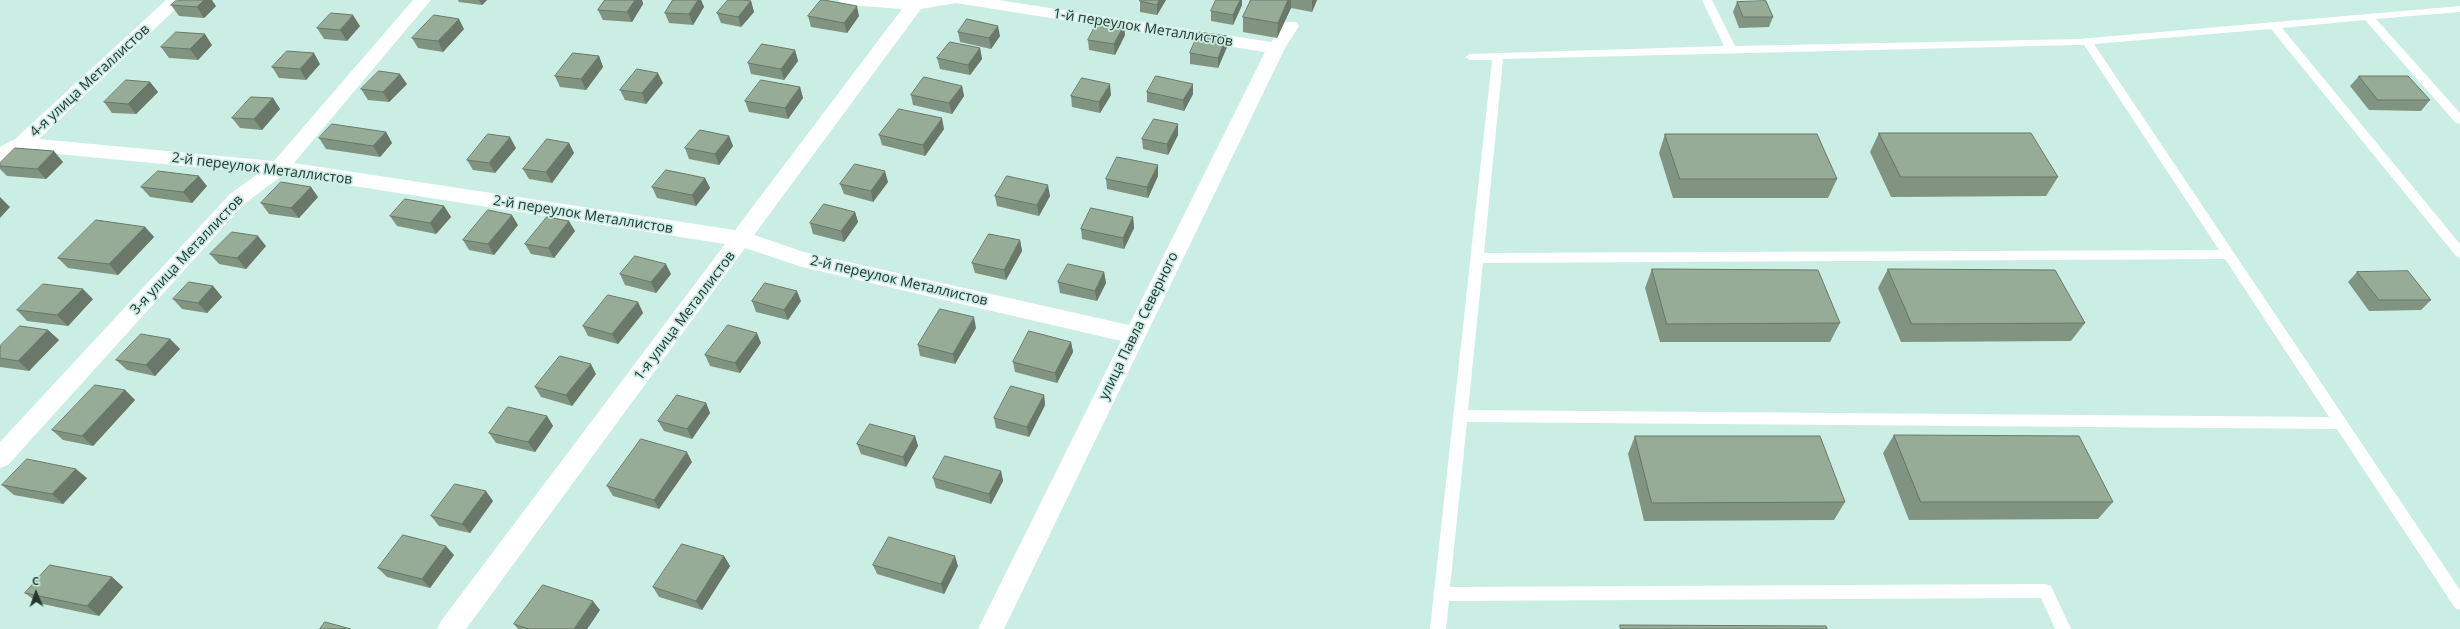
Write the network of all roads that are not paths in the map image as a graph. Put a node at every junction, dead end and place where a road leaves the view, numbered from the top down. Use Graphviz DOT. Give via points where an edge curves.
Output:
graph roads {
  1 [pos="176,0"];
  2 [pos="422,0"];
  3 [pos="847,0"];
  4 [pos="949,0"];
  5 [pos="963,0"];
  6 [pos="1707,0"];
  7 [pos="915,2"];
  8 [pos="2460,9"];
  9 [pos="2368,17"];
  10 [pos="2274,25"];
  11 [pos="1290,26"];
  12 [pos="2087,41"];
  13 [pos="1276,48"];
  14 [pos="1731,49"];
  15 [pos="1498,56"];
  16 [pos="1470,57"];
  17 [pos="2460,120"];
  18 [pos="22,144"];
  19 [pos="0,156"];
  20 [pos="279,168"];
  21 [pos="742,239"];
  22 [pos="2460,253"];
  23 [pos="2228,254"];
  24 [pos="1477,258"];
  25 [pos="1134,335"];
  26 [pos="1461,416"];
  27 [pos="2340,423"];
  28 [pos="0,458"];
  29 [pos="1442,594"];
  30 [pos="2460,603"];
  31 [pos="450,629"];
  32 [pos="992,629"];
  33 [pos="1438,629"];
  34 [pos="2063,629"];
  1 -- 18 [label="street, 4-я улица Металлистов"];
  2 -- 20 [label="street, 3-я улица Металлистов"];
  3 -- 7 [label="street"];
  4 -- 7 [label="street"];
  5 -- 13 [label="street, 1-й переулок Металлистов"];
  6 -- 14 [label="lane"];
  7 -- 21 [label="street, 1-я улица Металлистов"];
  8 -- 9 [label="lane"];
  9 -- 10 [label="lane"];
  9 -- 17 [label="lane"];
  10 -- 12 [label="lane"];
  10 -- 22 [label="lane"];
  11 -- 13 [label="street, улица Павла Северного"];
  12 -- 14 [label="lane"];
  12 -- 23 [label="lane"];
  13 -- 25 [label="street, улица Павла Северного"];
  14 -- 15 [label="lane"];
  15 -- 16 [label="lane"];
  15 -- 24 [label="lane"];
  18 -- 19 [label="street, 4-я улица Металлистов"];
  18 -- 20 [label="street, 2-й переулок Металлистов"];
  20 -- 21 [label="street, 2-й переулок Металлистов"];
  20 -- 28 [label="street, 3-я улица Металлистов" via="237,199"];
  21 -- 25 [label="street, 2-й переулок Металлистов" via="802,258"];
  21 -- 31 [label="street, 1-я улица Металлистов"];
  23 -- 24 [label="lane"];
  23 -- 27 [label="lane"];
  24 -- 26 [label="lane"];
  25 -- 32 [label="street, улица Павла Северного"];
  26 -- 27 [label="lane"];
  26 -- 29 [label="lane"];
  27 -- 30 [label="lane"];
  29 -- 33 [label="lane"];
  29 -- 34 [label="lane" via="2046,591"];
}
